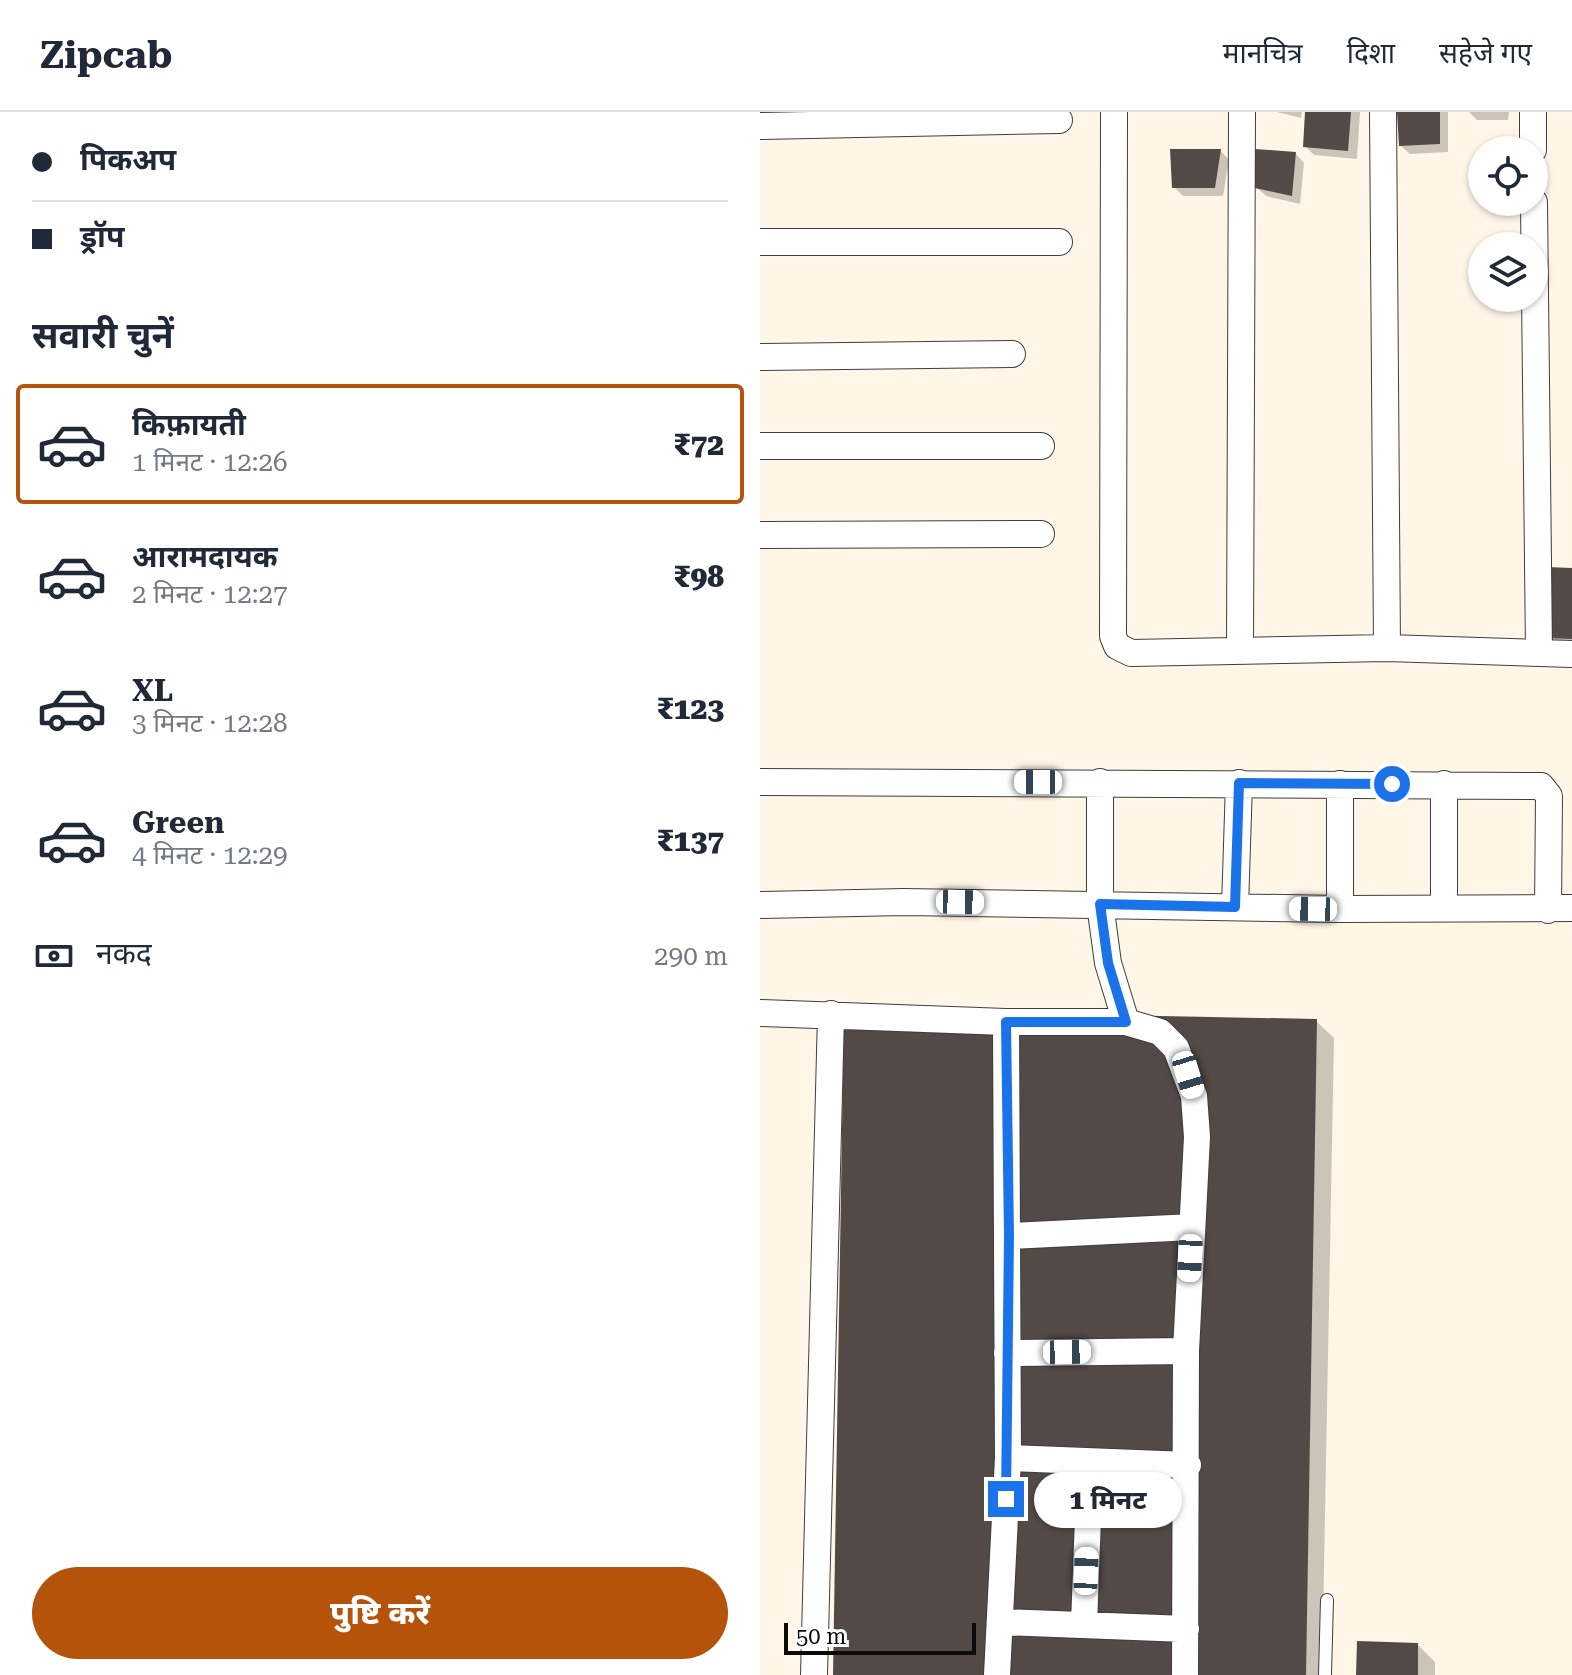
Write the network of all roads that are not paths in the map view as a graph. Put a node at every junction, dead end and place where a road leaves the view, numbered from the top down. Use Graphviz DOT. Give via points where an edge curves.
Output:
graph roads {
  1 [pos="1114,112"];
  2 [pos="1242,112"];
  3 [pos="1383,112"];
  4 [pos="1533,112"];
  5 [pos="1059,120"];
  6 [pos="760,126"];
  7 [pos="1533,136"];
  8 [pos="1534,216"];
  9 [pos="760,242"];
  10 [pos="1059,242"];
  11 [pos="1012,354"];
  12 [pos="760,357"];
  13 [pos="760,446"];
  14 [pos="1041,446"];
  15 [pos="1041,534"];
  16 [pos="760,535"];
  17 [pos="1387,648"];
  18 [pos="1240,649"];
  19 [pos="1539,653"];
  20 [pos="1572,654"];
  21 [pos="760,782"];
  22 [pos="1100,782"];
  23 [pos="1239,783"];
  24 [pos="1340,784"];
  25 [pos="1444,784"];
  26 [pos="1100,904"];
  27 [pos="760,905"];
  28 [pos="1235,907"];
  29 [pos="1444,908"];
  30 [pos="1340,909"];
  31 [pos="1560,909"];
  32 [pos="760,1013"];
  33 [pos="831,1014"];
  34 [pos="1006,1022"];
  35 [pos="1126,1022"];
  36 [pos="1192,1227"];
  37 [pos="1009,1236"];
  38 [pos="1186,1351"];
  39 [pos="1007,1353"];
  40 [pos="1008,1458"];
  41 [pos="1090,1463"];
  42 [pos="1188,1465"];
  43 [pos="1327,1600"];
  44 [pos="1000,1622"];
  45 [pos="1084,1625"];
  46 [pos="1186,1629"];
  47 [pos="814,1675"];
  48 [pos="997,1675"];
  49 [pos="1185,1675"];
  50 [pos="1325,1675"];
  1 -- 18 [label="street" via="1113,636 1117,646 1131,653"];
  2 -- 18 [label="street"];
  3 -- 17 [label="street"];
  4 -- 7 [label="street"];
  5 -- 6 [label="street"];
  8 -- 19 [label="street"];
  9 -- 10 [label="street"];
  11 -- 12 [label="street"];
  13 -- 14 [label="street"];
  15 -- 16 [label="street"];
  17 -- 18 [label="street"];
  17 -- 19 [label="street"];
  19 -- 20 [label="street"];
  21 -- 22 [label="street"];
  22 -- 23 [label="street"];
  22 -- 26 [label="street"];
  23 -- 24 [label="street"];
  23 -- 28 [label="street"];
  24 -- 25 [label="street"];
  24 -- 30 [label="street"];
  25 -- 29 [label="street"];
  25 -- 31 [label="street" via="1546,787"];
  26 -- 27 [label="street"];
  26 -- 28 [label="street"];
  26 -- 35 [label="street" via="1108,963"];
  28 -- 30 [label="street"];
  29 -- 30 [label="street"];
  29 -- 31 [label="street"];
  32 -- 33 [label="street"];
  33 -- 34 [label="street"];
  33 -- 47 [label="street"];
  34 -- 35 [label="street"];
  34 -- 37 [label="street"];
  35 -- 36 [label="street" via="1160,1032 1176,1048 1188,1075 1197,1137"];
  36 -- 37 [label="street"];
  36 -- 38 [label="street"];
  37 -- 39 [label="street"];
  38 -- 39 [label="street"];
  38 -- 42 [label="street"];
  39 -- 40 [label="street"];
  40 -- 41 [label="street"];
  40 -- 44 [label="street"];
  41 -- 42 [label="street"];
  41 -- 45 [label="street"];
  42 -- 46 [label="street"];
  43 -- 50 [label="lane"];
  44 -- 45 [label="street"];
  44 -- 48 [label="street"];
  45 -- 46 [label="street"];
  46 -- 49 [label="street"];
}
